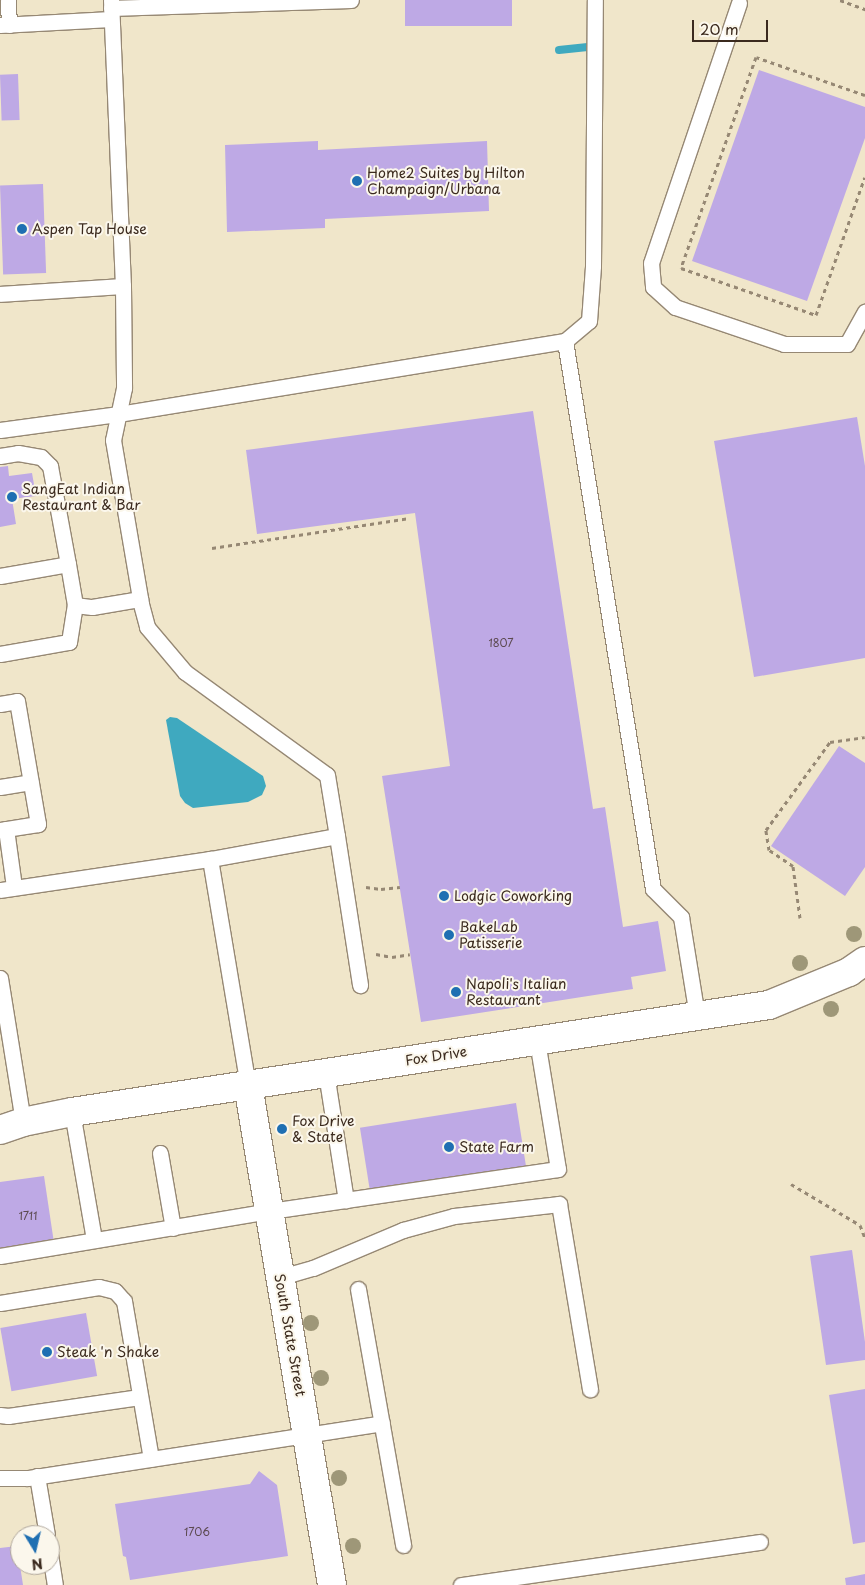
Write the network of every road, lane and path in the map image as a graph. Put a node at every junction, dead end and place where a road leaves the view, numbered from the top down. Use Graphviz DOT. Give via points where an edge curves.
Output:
graph roads {
  1 [pos="8,0"];
  2 [pos="351,0"];
  3 [pos="595,0"];
  4 [pos="840,0"];
  5 [pos="739,4"];
  6 [pos="111,9"];
  7 [pos="865,9"];
  8 [pos="4,25"];
  9 [pos="865,95"];
  10 [pos="865,177"];
  11 [pos="123,286"];
  12 [pos="0,294"];
  13 [pos="865,312"];
  14 [pos="860,332"];
  15 [pos="565,341"];
  16 [pos="119,414"];
  17 [pos="0,430"];
  18 [pos="0,456"];
  19 [pos="410,518"];
  20 [pos="212,548"];
  21 [pos="68,564"];
  22 [pos="0,576"];
  23 [pos="140,599"];
  24 [pos="75,605"];
  25 [pos="0,654"];
  26 [pos="0,704"];
  27 [pos="865,737"];
  28 [pos="31,782"];
  29 [pos="0,787"];
  30 [pos="3,829"];
  31 [pos="337,836"];
  32 [pos="210,859"];
  33 [pos="343,884"];
  34 [pos="400,887"];
  35 [pos="7,888"];
  36 [pos="800,918"];
  37 [pos="354,951"];
  38 [pos="410,954"];
  39 [pos="865,961"];
  40 [pos="0,978"];
  41 [pos="360,985"];
  42 [pos="697,1016"];
  43 [pos="537,1041"];
  44 [pos="326,1073"];
  45 [pos="248,1085"];
  46 [pos="72,1112"];
  47 [pos="12,1126"];
  48 [pos="160,1153"];
  49 [pos="791,1184"];
  50 [pos="346,1200"];
  51 [pos="270,1212"];
  52 [pos="173,1228"];
  53 [pos="865,1238"];
  54 [pos="94,1240"];
  55 [pos="0,1256"];
  56 [pos="280,1277"];
  57 [pos="358,1288"];
  58 [pos="0,1303"];
  59 [pos="590,1390"];
  60 [pos="140,1397"];
  61 [pos="0,1415"];
  62 [pos="382,1423"];
  63 [pos="307,1436"];
  64 [pos="151,1459"];
  65 [pos="37,1476"];
  66 [pos="0,1478"];
  67 [pos="45,1525"];
  68 [pos="760,1542"];
  69 [pos="403,1545"];
  70 [pos="332,1585"];
  71 [pos="461,1585"];
  1 -- 8 [label="lane"];
  2 -- 6 [label="lane"];
  3 -- 15 [label="lane" via="593,266 589,321"];
  4 -- 7 [label="path"];
  5 -- 14 [label="lane" via="651,263 653,287 675,307 784,344 847,344"];
  6 -- 8 [label="lane"];
  6 -- 11 [label="lane"];
  9 -- 10 [label="path" via="756,57 681,268 816,315"];
  11 -- 12 [label="lane"];
  11 -- 16 [label="lane" via="124,388"];
  13 -- 14 [label="lane"];
  15 -- 16 [label="lane"];
  15 -- 42 [label="lane" via="653,889 681,917"];
  16 -- 17 [label="lane"];
  16 -- 23 [label="lane" via="113,440"];
  18 -- 21 [label="lane" via="18,453 41,457 50,466"];
  19 -- 20 [label="path"];
  21 -- 22 [label="lane"];
  21 -- 24 [label="lane"];
  23 -- 24 [label="lane" via="92,607"];
  23 -- 31 [label="lane" via="147,627 185,672 327,775"];
  24 -- 25 [label="lane" via="69,642"];
  26 -- 28 [label="lane" via="17,701"];
  27 -- 36 [label="path" via="830,742 766,830 769,850 793,866"];
  28 -- 29 [label="lane"];
  28 -- 30 [label="lane" via="38,824"];
  30 -- 35 [label="lane"];
  31 -- 32 [label="lane"];
  31 -- 33 [label="lane"];
  32 -- 35 [label="lane"];
  32 -- 45 [label="lane"];
  33 -- 34 [label="path" via="381,890"];
  33 -- 37 [label="lane"];
  37 -- 38 [label="path" via="392,957"];
  37 -- 41 [label="lane"];
  39 -- 42 [label="street, Fox Drive" via="849,972 769,1005"];
  40 -- 47 [label="lane"];
  42 -- 43 [label="street, Fox Drive"];
  43 -- 44 [label="street, Fox Drive"];
  43 -- 50 [label="lane" via="558,1169"];
  44 -- 45 [label="street, Fox Drive"];
  44 -- 50 [label="lane"];
  45 -- 46 [label="street, Fox Drive"];
  45 -- 51 [label="street, South State Street"];
  46 -- 47 [label="street, Fox Drive"];
  46 -- 54 [label="lane"];
  48 -- 52 [label="lane"];
  49 -- 53 [label="path" via="860,1225"];
  50 -- 51 [label="lane"];
  51 -- 52 [label="lane"];
  51 -- 56 [label="street, South State Street"];
  52 -- 54 [label="lane"];
  54 -- 55 [label="lane"];
  56 -- 59 [label="lane" via="313,1268 403,1230 454,1216 559,1204"];
  56 -- 63 [label="street, South State Street"];
  57 -- 62 [label="lane"];
  58 -- 60 [label="lane" via="99,1287 115,1291 124,1301"];
  60 -- 61 [label="lane"];
  60 -- 64 [label="lane"];
  62 -- 63 [label="lane"];
  62 -- 69 [label="lane"];
  63 -- 64 [label="lane"];
  63 -- 70 [label="street, South State Street"];
  64 -- 65 [label="lane"];
  65 -- 66 [label="lane"];
  65 -- 67 [label="lane"];
  68 -- 71 [label="lane"];
}
